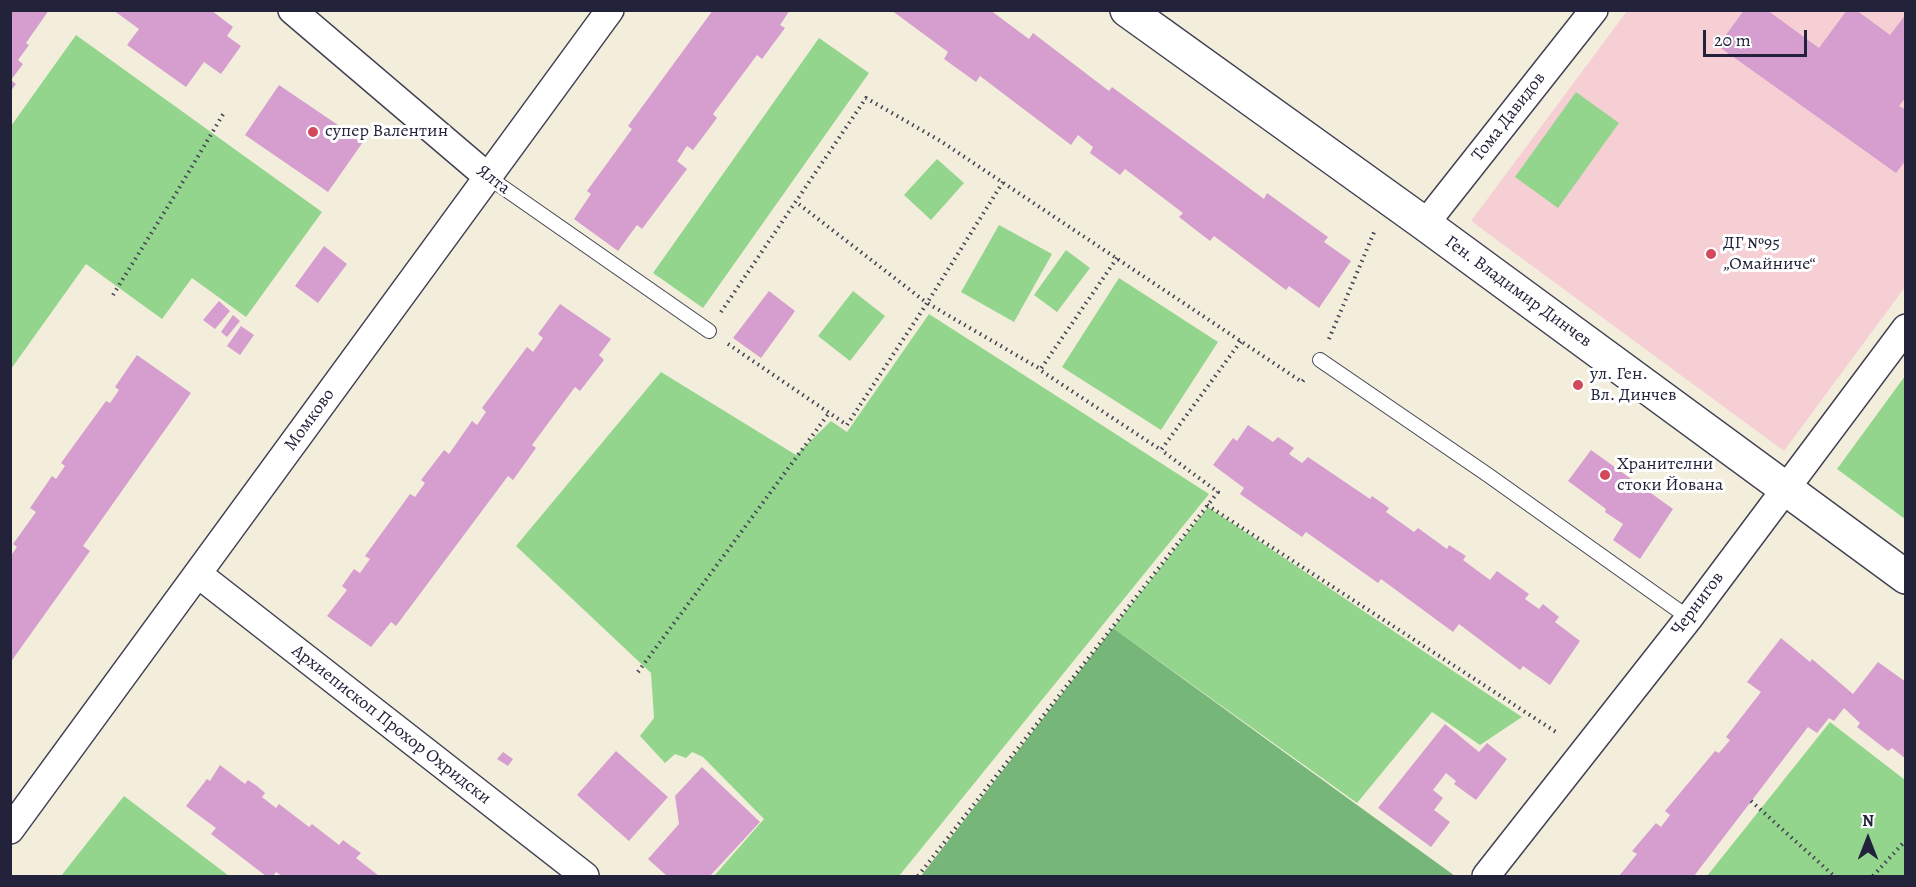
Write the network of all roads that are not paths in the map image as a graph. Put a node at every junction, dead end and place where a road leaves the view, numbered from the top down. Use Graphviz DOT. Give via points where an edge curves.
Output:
graph roads {
  1 [pos="292,10"];
  2 [pos="610,10"];
  3 [pos="1127,10"];
  4 [pos="1594,10"];
  5 [pos="488,177"];
  6 [pos="1425,224"];
  7 [pos="1905,328"];
  8 [pos="709,331"];
  9 [pos="1320,360"];
  10 [pos="1786,489"];
  11 [pos="198,574"];
  12 [pos="1905,577"];
  13 [pos="1689,618"];
  14 [pos="10,830"];
  15 [pos="585,876"];
  16 [pos="1486,876"];
  1 -- 5 [label="street, Ялта"];
  2 -- 5 [label="street, Момково"];
  3 -- 6 [label="street, Ген. Владимир Динчев"];
  4 -- 6 [label="street, Тома Давидов"];
  5 -- 8 [label="lane, Ялта"];
  5 -- 11 [label="street, Момково"];
  6 -- 10 [label="street, Ген. Владимир Динчев"];
  7 -- 10 [label="street, Чернигов"];
  9 -- 13 [label="lane"];
  10 -- 12 [label="street, Ген. Владимир Динчев"];
  10 -- 13 [label="street, Чернигов"];
  11 -- 14 [label="street, Момково"];
  11 -- 15 [label="street, Архиепископ Прохор Охридски"];
  13 -- 16 [label="street, Чернигов"];
}
